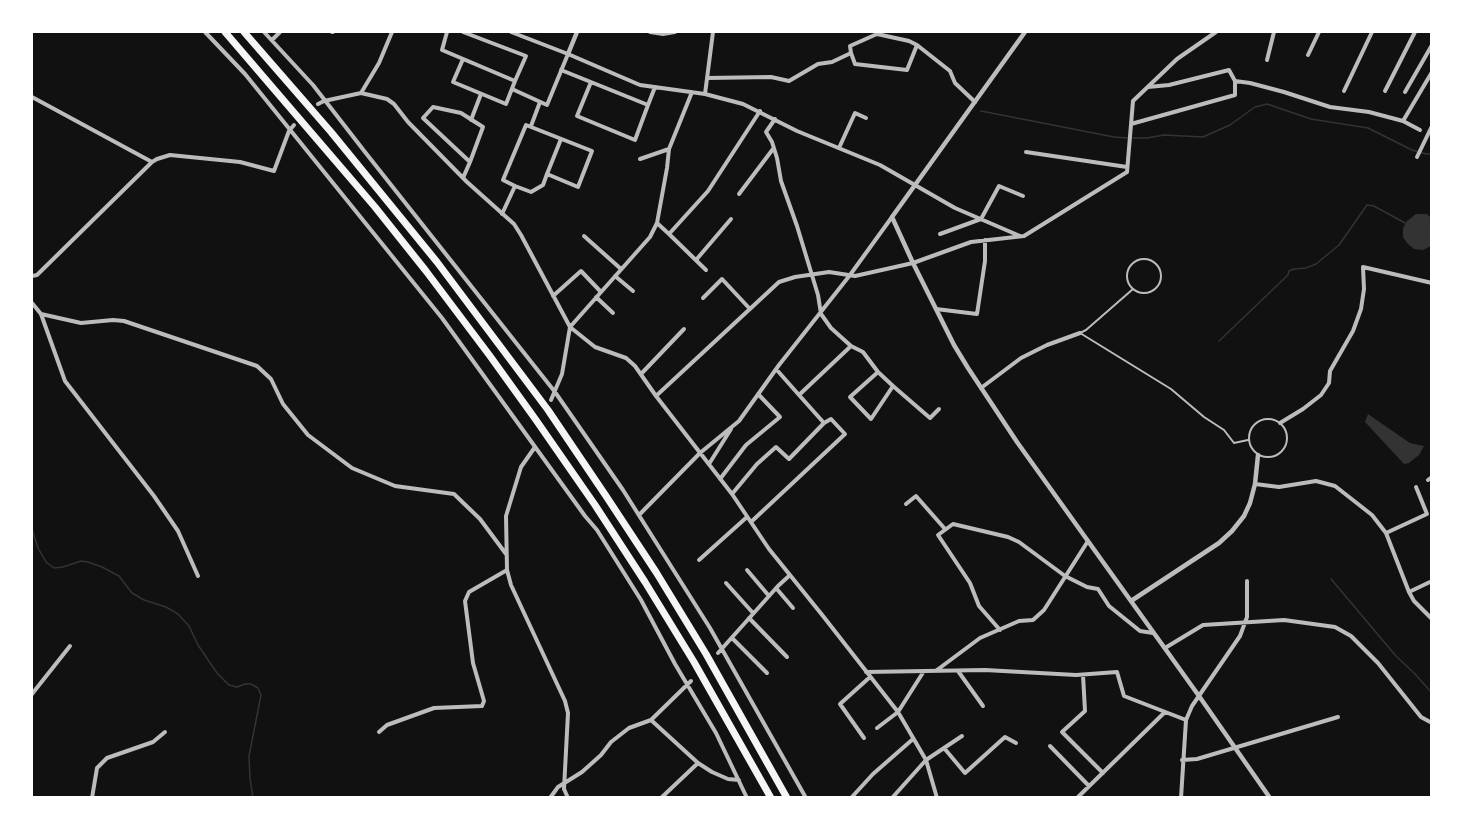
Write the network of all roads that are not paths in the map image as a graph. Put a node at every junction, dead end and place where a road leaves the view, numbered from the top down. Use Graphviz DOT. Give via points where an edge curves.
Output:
graph roads {
  1 [pos="205,32"];
  2 [pos="225,32"];
  3 [pos="244,32"];
  4 [pos="264,32"];
  5 [pos="280,32"];
  6 [pos="392,32"];
  7 [pos="447,32"];
  8 [pos="463,32"];
  9 [pos="511,32"];
  10 [pos="577,32"];
  11 [pos="650,32"];
  12 [pos="675,32"];
  13 [pos="713,32"];
  14 [pos="1025,32"];
  15 [pos="1216,32"];
  16 [pos="1274,32"];
  17 [pos="1318,32"];
  18 [pos="1372,32"];
  19 [pos="1415,32"];
  20 [pos="272,40"];
  21 [pos="917,45"];
  22 [pos="1431,45"];
  23 [pos="851,53"];
  24 [pos="568,54"];
  25 [pos="1308,55"];
  26 [pos="463,59"];
  27 [pos="1267,60"];
  28 [pos="561,70"];
  29 [pos="1431,72"];
  30 [pos="707,78"];
  31 [pos="515,81"];
  32 [pos="1235,81"];
  33 [pos="591,82"];
  34 [pos="655,87"];
  35 [pos="1147,88"];
  36 [pos="512,89"];
  37 [pos="1344,91"];
  38 [pos="1385,91"];
  39 [pos="692,92"];
  40 [pos="1405,92"];
  41 [pos="361,93"];
  42 [pos="481,94"];
  43 [pos="705,94"];
  44 [pos="32,97"];
  45 [pos="324,101"];
  46 [pos="540,102"];
  47 [pos="975,102"];
  48 [pos="318,104"];
  49 [pos="648,105"];
  50 [pos="760,111"];
  51 [pos="866,118"];
  52 [pos="775,119"];
  53 [pos="471,120"];
  54 [pos="1403,121"];
  55 [pos="1131,124"];
  56 [pos="294,125"];
  57 [pos="531,126"];
  58 [pos="1431,126"];
  59 [pos="1420,130"];
  60 [pos="289,131"];
  61 [pos="561,139"];
  62 [pos="774,148"];
  63 [pos="839,148"];
  64 [pos="669,149"];
  65 [pos="1026,152"];
  66 [pos="1417,157"];
  67 [pos="640,159"];
  68 [pos="152,162"];
  69 [pos="470,162"];
  70 [pos="1127,167"];
  71 [pos="547,174"];
  72 [pos="464,178"];
  73 [pos="915,184"];
  74 [pos="515,186"];
  75 [pos="739,194"];
  76 [pos="1023,196"];
  77 [pos="502,214"];
  78 [pos="892,217"];
  79 [pos="731,219"];
  80 [pos="981,219"];
  81 [pos="657,223"];
  82 [pos="669,234"];
  83 [pos="940,234"];
  84 [pos="584,236"];
  85 [pos="1021,236"];
  86 [pos="986,240"];
  87 [pos="696,260"];
  88 [pos="913,263"];
  89 [pos="621,269"];
  90 [pos="705,270"];
  91 [pos="811,274"];
  92 [pos="850,275"];
  93 [pos="32,276"];
  94 [pos="615,276"];
  95 [pos="1431,283"];
  96 [pos="1133,289"];
  97 [pos="633,291"];
  98 [pos="601,292"];
  99 [pos="553,296"];
  100 [pos="596,297"];
  101 [pos="704,298"];
  102 [pos="32,303"];
  103 [pos="750,309"];
  104 [pos="936,309"];
  105 [pos="613,313"];
  106 [pos="41,314"];
  107 [pos="820,314"];
  108 [pos="570,327"];
  109 [pos="684,329"];
  110 [pos="1080,333"];
  111 [pos="851,346"];
  112 [pos="776,369"];
  113 [pos="878,372"];
  114 [pos="640,374"];
  115 [pos="893,386"];
  116 [pos="981,388"];
  117 [pos="555,392"];
  118 [pos="758,394"];
  119 [pos="799,394"];
  120 [pos="656,396"];
  121 [pos="551,400"];
  122 [pos="939,408"];
  123 [pos="525,419"];
  124 [pos="519,423"];
  125 [pos="824,423"];
  126 [pos="1280,423"];
  127 [pos="733,425"];
  128 [pos="1248,440"];
  129 [pos="535,447"];
  130 [pos="700,453"];
  131 [pos="1258,455"];
  132 [pos="709,464"];
  133 [pos="720,479"];
  134 [pos="1256,484"];
  135 [pos="1416,487"];
  136 [pos="732,494"];
  137 [pos="906,504"];
  138 [pos="639,515"];
  139 [pos="747,517"];
  140 [pos="751,522"];
  141 [pos="945,530"];
  142 [pos="1386,533"];
  143 [pos="1088,542"];
  144 [pos="506,554"];
  145 [pos="699,560"];
  146 [pos="507,570"];
  147 [pos="747,570"];
  148 [pos="790,575"];
  149 [pos="198,576"];
  150 [pos="1065,576"];
  151 [pos="1247,581"];
  152 [pos="1431,581"];
  153 [pos="726,583"];
  154 [pos="776,588"];
  155 [pos="1409,592"];
  156 [pos="769,596"];
  157 [pos="1131,602"];
  158 [pos="793,608"];
  159 [pos="753,613"];
  160 [pos="749,618"];
  161 [pos="1431,619"];
  162 [pos="1245,622"];
  163 [pos="1000,630"];
  164 [pos="1155,634"];
  165 [pos="732,638"];
  166 [pos="70,646"];
  167 [pos="1165,648"];
  168 [pos="722,649"];
  169 [pos="718,653"];
  170 [pos="787,657"];
  171 [pos="925,670"];
  172 [pos="937,670"];
  173 [pos="958,670"];
  174 [pos="866,672"];
  175 [pos="767,673"];
  176 [pos="1083,674"];
  177 [pos="870,677"];
  178 [pos="689,683"];
  179 [pos="32,694"];
  180 [pos="1199,696"];
  181 [pos="983,706"];
  182 [pos="898,712"];
  183 [pos="1165,712"];
  184 [pos="1338,717"];
  185 [pos="651,720"];
  186 [pos="1186,720"];
  187 [pos="1431,723"];
  188 [pos="877,729"];
  189 [pos="165,732"];
  190 [pos="379,732"];
  191 [pos="962,736"];
  192 [pos="864,738"];
  193 [pos="913,739"];
  194 [pos="1016,743"];
  195 [pos="1050,746"];
  196 [pos="1235,747"];
  197 [pos="944,748"];
  198 [pos="1182,759"];
  199 [pos="926,760"];
  200 [pos="698,763"];
  201 [pos="1103,773"];
  202 [pos="739,780"];
  203 [pos="564,783"];
  204 [pos="1089,786"];
  205 [pos="92,798"];
  206 [pos="550,798"];
  207 [pos="568,798"];
  208 [pos="661,798"];
  209 [pos="747,798"];
  210 [pos="771,798"];
  211 [pos="787,798"];
  212 [pos="806,798"];
  213 [pos="851,798"];
  214 [pos="892,798"];
  215 [pos="937,798"];
  216 [pos="1077,798"];
  217 [pos="1180,798"];
  218 [pos="1270,798"];
  1 -- 60 [label="street"];
  2 -- 210 [label="highway" via="375,207 536,420 645,582"];
  3 -- 211 [label="highway" via="437,262 548,410 656,572"];
  4 -- 20 [label="street"];
  5 -- 20 [label="street"];
  6 -- 41 [label="street"];
  7 -- 26 [label="street" via="442,50"];
  8 -- 31 [label="street" via="526,56"];
  9 -- 24 [label="street"];
  10 -- 24 [label="street"];
  11 -- 12 [label="street"];
  13 -- 30 [label="street"];
  14 -- 47 [label="street"];
  15 -- 35 [label="street" via="1176,59"];
  16 -- 27 [label="street"];
  17 -- 25 [label="street"];
  18 -- 37 [label="street"];
  19 -- 38 [label="street"];
  20 -- 45 [label="street"];
  21 -- 23 [label="street" via="877,34 850,46"];
  21 -- 23 [label="street" via="907,70 855,64"];
  21 -- 47 [label="street" via="950,71 955,83"];
  22 -- 40 [label="street"];
  23 -- 30 [label="street" via="818,64 789,81 771,77"];
  24 -- 28 [label="street"];
  24 -- 34 [label="street" via="640,85"];
  26 -- 31 [label="street"];
  26 -- 42 [label="street" via="453,82"];
  28 -- 33 [label="street"];
  28 -- 46 [label="street" via="547,105"];
  29 -- 54 [label="street"];
  30 -- 43 [label="street"];
  31 -- 36 [label="street"];
  32 -- 35 [label="street" via="1229,70"];
  32 -- 54 [label="street"];
  32 -- 55 [label="street" via="1235,95"];
  33 -- 49 [label="street"];
  33 -- 49 [label="street" via="577,116 635,140"];
  34 -- 39 [label="street"];
  34 -- 49 [label="street"];
  35 -- 55 [label="street" via="1133,101"];
  36 -- 42 [label="street" via="506,104"];
  36 -- 46 [label="street"];
  39 -- 43 [label="street"];
  39 -- 64 [label="street"];
  41 -- 45 [label="street"];
  41 -- 72 [label="street" via="394,104"];
  42 -- 53 [label="street"];
  43 -- 50 [label="street"];
  44 -- 68 [label="street"];
  45 -- 48 [label="street"];
  45 -- 117 [label="street"];
  46 -- 57 [label="street"];
  47 -- 73 [label="street"];
  50 -- 52 [label="street"];
  50 -- 82 [label="street" via="708,191"];
  51 -- 63 [label="street" via="855,113"];
  52 -- 62 [label="street" via="766,132"];
  52 -- 63 [label="street"];
  53 -- 69 [label="street" via="483,127"];
  53 -- 69 [label="street" via="461,113 433,107 423,118"];
  54 -- 59 [label="street"];
  55 -- 70 [label="street"];
  56 -- 60 [label="street"];
  57 -- 61 [label="street"];
  57 -- 74 [label="street" via="526,124 503,180"];
  58 -- 66 [label="street"];
  60 -- 68 [label="street" via="274,171 240,162 170,155"];
  60 -- 124 [label="street" via="441,318"];
  61 -- 71 [label="street"];
  61 -- 71 [label="street" via="592,151 578,187"];
  62 -- 75 [label="street"];
  62 -- 91 [label="street"];
  63 -- 73 [label="street"];
  64 -- 67 [label="street"];
  64 -- 81 [label="street"];
  65 -- 70 [label="street"];
  68 -- 93 [label="street" via="38,275"];
  69 -- 72 [label="street"];
  70 -- 85 [label="street" via="1127,172"];
  71 -- 74 [label="street" via="543,184 531,192"];
  72 -- 77 [label="street"];
  73 -- 78 [label="street"];
  73 -- 80 [label="street"];
  74 -- 77 [label="street"];
  76 -- 80 [label="street" via="999,186"];
  77 -- 99 [label="street" via="521,235"];
  78 -- 88 [label="street"];
  78 -- 92 [label="street"];
  79 -- 87 [label="street"];
  80 -- 83 [label="street"];
  80 -- 85 [label="street"];
  81 -- 82 [label="street"];
  81 -- 89 [label="street" via="650,237"];
  82 -- 87 [label="street"];
  84 -- 89 [label="street"];
  85 -- 86 [label="street"];
  86 -- 88 [label="street"];
  86 -- 104 [label="street" via="977,314"];
  87 -- 90 [label="street"];
  88 -- 92 [label="street"];
  88 -- 104 [label="street"];
  89 -- 94 [label="street"];
  91 -- 92 [label="street"];
  91 -- 103 [label="street" via="779,282"];
  91 -- 107 [label="street"];
  92 -- 107 [label="street"];
  94 -- 97 [label="street"];
  94 -- 98 [label="street"];
  95 -- 126 [label="street" via="1363,267 1361,309 1330,371 1329,383 1304,409"];
  96 -- 96 [label="lane" via="1146,293 1157,287 1161,273 1155,263 1142,259 1130,266 1127,277"];
  96 -- 110 [label="lane"];
  98 -- 99 [label="street" via="580,271"];
  98 -- 100 [label="street"];
  99 -- 108 [label="street"];
  100 -- 105 [label="street"];
  100 -- 108 [label="street"];
  101 -- 103 [label="street" via="722,279"];
  102 -- 106 [label="street"];
  103 -- 120 [label="street"];
  104 -- 116 [label="street"];
  106 -- 144 [label="street" via="81,323 124,321 257,366 271,379 283,404 308,435 352,468 394,486 454,494 480,519"];
  106 -- 149 [label="street" via="65,381 178,531"];
  107 -- 111 [label="street"];
  107 -- 112 [label="street"];
  108 -- 114 [label="street" via="595,347 626,358"];
  108 -- 117 [label="street"];
  109 -- 114 [label="street"];
  110 -- 116 [label="street" via="1022,358"];
  110 -- 128 [label="lane" via="1171,389 1224,430 1234,443"];
  111 -- 113 [label="street" via="862,352"];
  111 -- 119 [label="street"];
  112 -- 118 [label="street"];
  112 -- 119 [label="street"];
  113 -- 115 [label="street"];
  113 -- 115 [label="street" via="850,397 870,420"];
  114 -- 120 [label="street"];
  115 -- 122 [label="street" via="930,418"];
  116 -- 143 [label="street"];
  117 -- 121 [label="street"];
  117 -- 138 [label="street"];
  118 -- 127 [label="street"];
  118 -- 133 [label="street" via="780,417 746,445"];
  119 -- 125 [label="street"];
  120 -- 130 [label="street"];
  123 -- 124 [label="street"];
  124 -- 129 [label="street"];
  125 -- 136 [label="street" via="789,459 776,447"];
  125 -- 140 [label="street" via="831,419 845,434"];
  126 -- 128 [label="lane" via="1268,419 1258,422 1251,428"];
  126 -- 131 [label="lane" via="1287,436 1284,448 1272,457"];
  127 -- 130 [label="street"];
  127 -- 132 [label="street"];
  128 -- 131 [label="lane"];
  129 -- 144 [label="street" via="521,467 506,516"];
  129 -- 178 [label="street" via="597,530"];
  130 -- 132 [label="street"];
  130 -- 138 [label="street"];
  131 -- 134 [label="street"];
  132 -- 133 [label="street"];
  133 -- 136 [label="street"];
  134 -- 142 [label="street" via="1279,487 1316,481 1335,486 1372,515"];
  134 -- 157 [label="street" via="1248,509 1233,531"];
  135 -- 142 [label="street" via="1427,514"];
  136 -- 139 [label="street"];
  137 -- 141 [label="street" via="916,496"];
  138 -- 168 [label="street"];
  139 -- 140 [label="street"];
  139 -- 145 [label="street"];
  140 -- 148 [label="street"];
  141 -- 150 [label="street" via="953,524 1008,537"];
  141 -- 163 [label="street" via="938,535 970,583 979,606"];
  142 -- 155 [label="street"];
  143 -- 150 [label="street"];
  143 -- 157 [label="street"];
  144 -- 146 [label="street"];
  146 -- 190 [label="street" via="469,592 465,601 482,706 434,708 387,725"];
  146 -- 203 [label="street" via="565,701 568,713"];
  147 -- 156 [label="street"];
  148 -- 154 [label="street"];
  148 -- 174 [label="street"];
  150 -- 163 [label="street" via="1044,610 1033,620 1019,621"];
  150 -- 164 [label="street" via="1098,589 1109,606 1140,631"];
  151 -- 162 [label="street"];
  152 -- 155 [label="street"];
  153 -- 159 [label="street"];
  154 -- 156 [label="street"];
  154 -- 158 [label="street"];
  155 -- 161 [label="street"];
  156 -- 159 [label="street"];
  157 -- 164 [label="street"];
  159 -- 160 [label="street"];
  160 -- 165 [label="street"];
  160 -- 170 [label="street"];
  162 -- 167 [label="street" via="1203,625"];
  162 -- 180 [label="street" via="1240,636"];
  162 -- 187 [label="street" via="1284,620 1335,627 1351,636 1421,717"];
  163 -- 172 [label="street" via="980,638"];
  164 -- 167 [label="street"];
  165 -- 168 [label="street"];
  165 -- 175 [label="street"];
  166 -- 179 [label="street"];
  167 -- 180 [label="street"];
  168 -- 169 [label="street"];
  168 -- 212 [label="street"];
  171 -- 172 [label="street"];
  171 -- 174 [label="street"];
  171 -- 182 [label="street"];
  172 -- 173 [label="street"];
  173 -- 176 [label="street"];
  173 -- 181 [label="street"];
  174 -- 177 [label="street"];
  176 -- 183 [label="street" via="1117,672 1124,696"];
  176 -- 201 [label="street" via="1085,711 1062,732"];
  177 -- 182 [label="street"];
  177 -- 192 [label="street" via="840,704"];
  178 -- 185 [label="street"];
  178 -- 202 [label="street"];
  180 -- 186 [label="street"];
  180 -- 196 [label="street"];
  182 -- 188 [label="street"];
  182 -- 193 [label="street"];
  183 -- 186 [label="street"];
  183 -- 201 [label="street"];
  184 -- 196 [label="street"];
  185 -- 200 [label="street"];
  185 -- 203 [label="street" via="629,728 582,772"];
  186 -- 198 [label="street"];
  189 -- 205 [label="street" via="153,742 107,758 97,768"];
  191 -- 197 [label="street"];
  193 -- 199 [label="street"];
  193 -- 213 [label="street"];
  194 -- 197 [label="street" via="1005,737 965,773"];
  195 -- 204 [label="street"];
  196 -- 198 [label="street" via="1197,759"];
  196 -- 218 [label="street"];
  197 -- 199 [label="street"];
  198 -- 217 [label="street"];
  199 -- 214 [label="street"];
  199 -- 215 [label="street"];
  200 -- 202 [label="street" via="728,779"];
  200 -- 208 [label="street"];
  201 -- 204 [label="street"];
  202 -- 209 [label="street"];
  203 -- 206 [label="street"];
  203 -- 207 [label="street"];
  204 -- 216 [label="street"];
}
